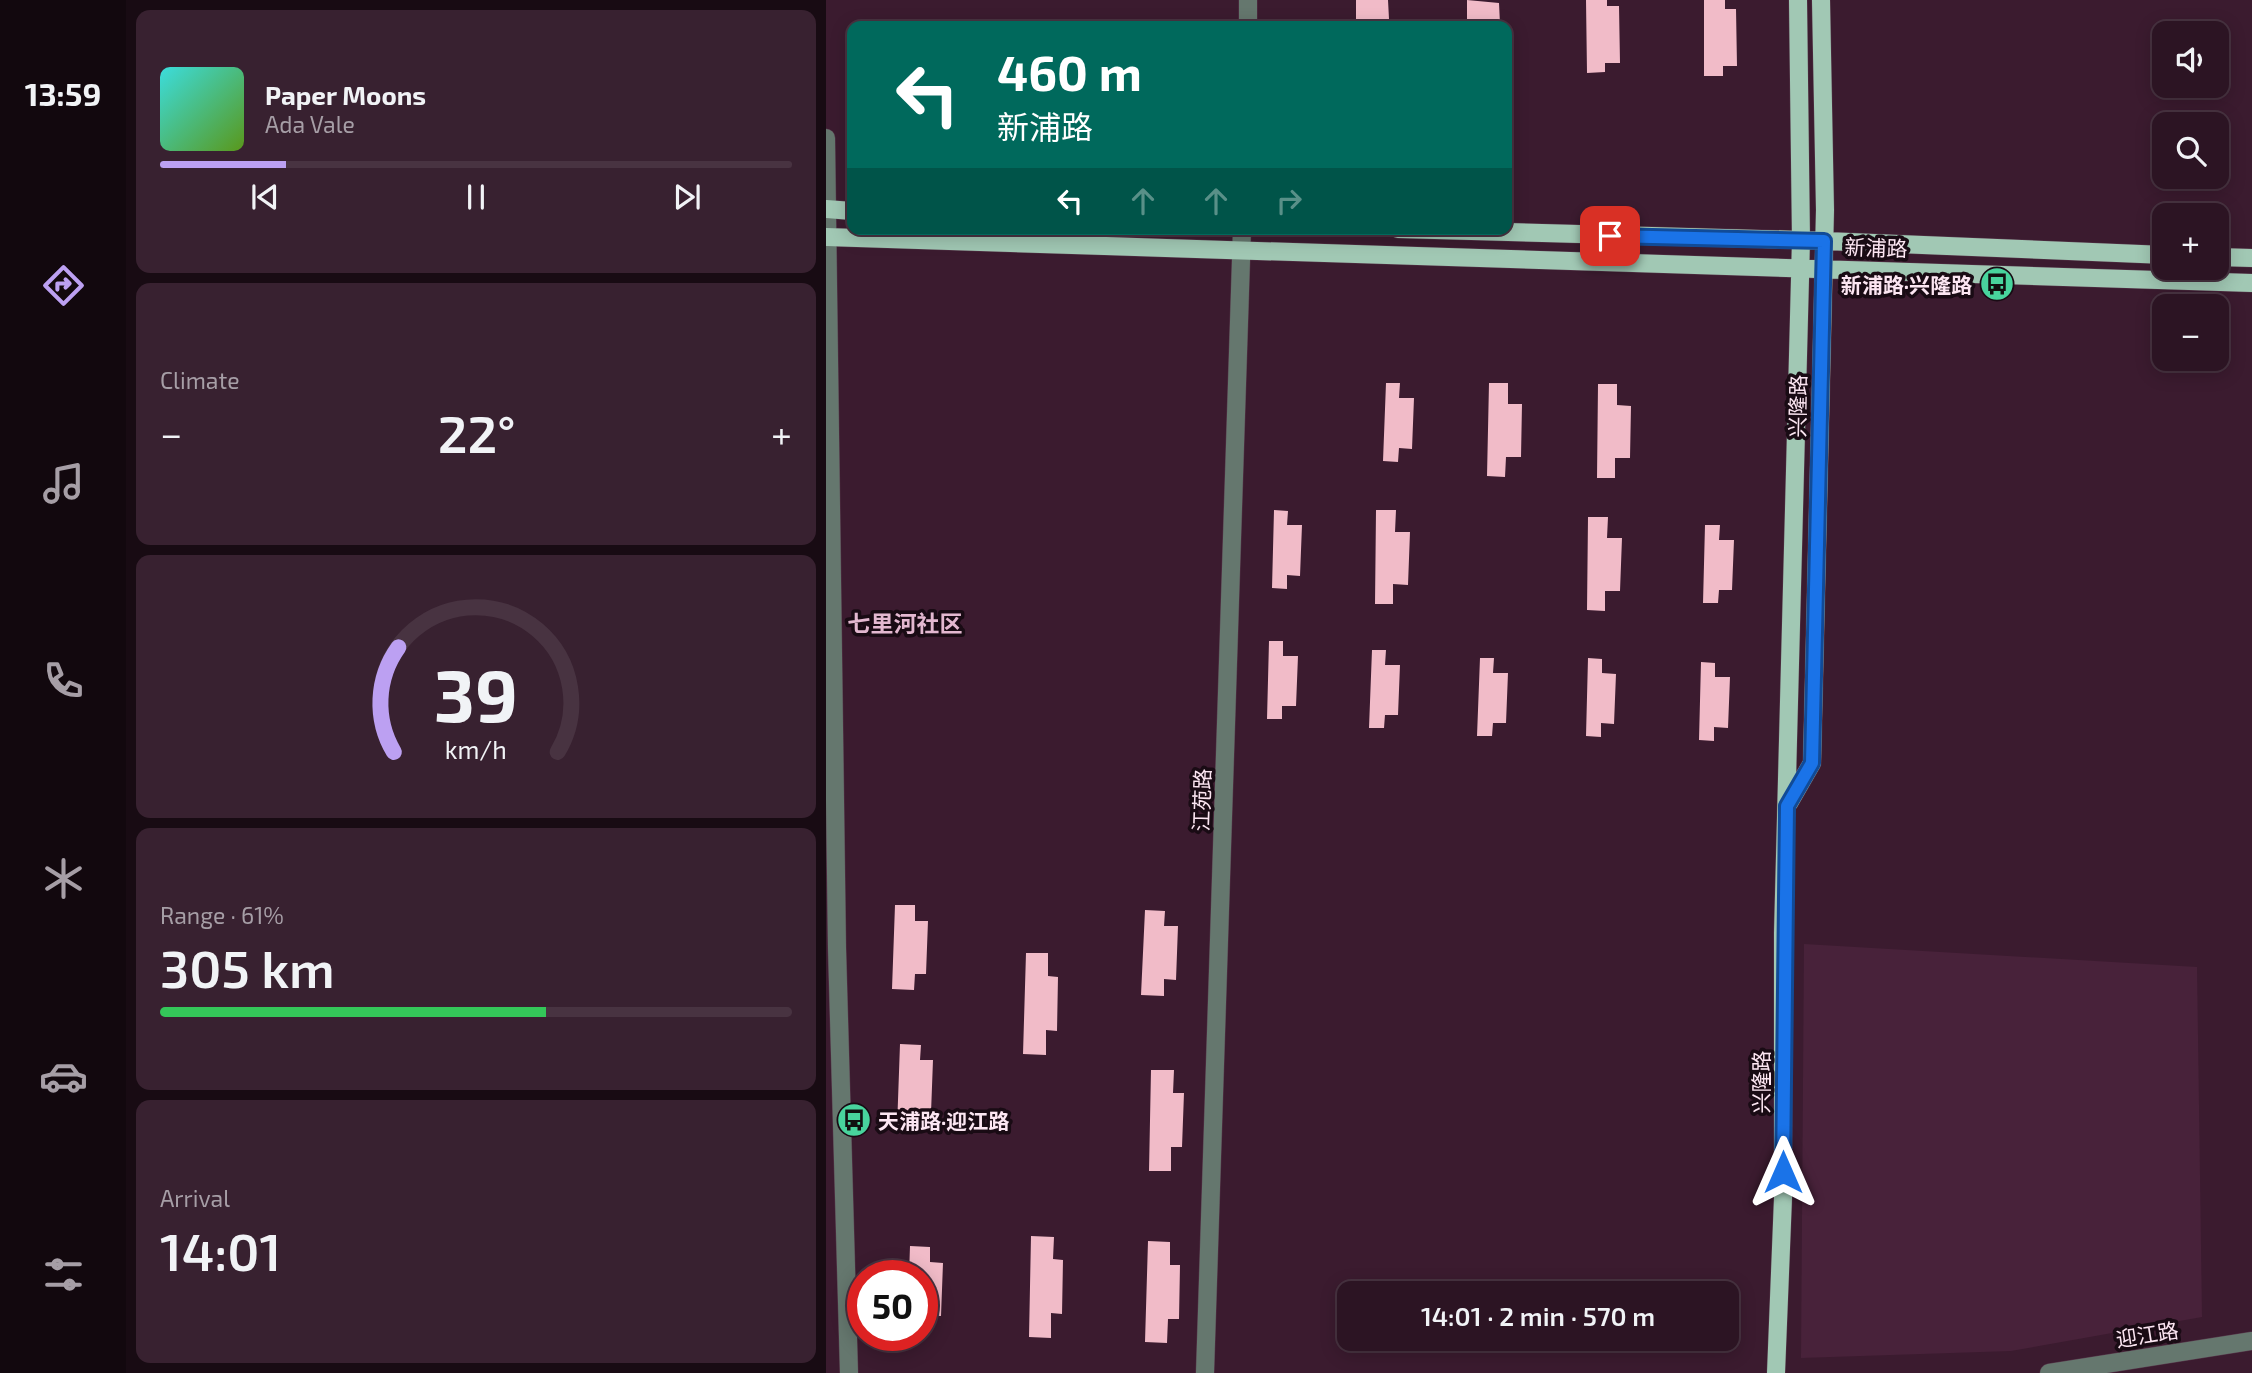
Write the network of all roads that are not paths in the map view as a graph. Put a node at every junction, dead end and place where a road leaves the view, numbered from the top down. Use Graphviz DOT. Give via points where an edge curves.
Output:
graph roads {
  1 [pos="1248,0"];
  2 [pos="1798,0"];
  3 [pos="1821,0"];
  4 [pos="1248,21"];
  5 [pos="826,138"];
  6 [pos="827,209"];
  7 [pos="847,211"];
  8 [pos="1512,232"];
  9 [pos="1242,235"];
  10 [pos="827,237"];
  11 [pos="1801,240"];
  12 [pos="1824,241"];
  13 [pos="1241,249"];
  14 [pos="2152,254"];
  15 [pos="2229,257"];
  16 [pos="2252,258"];
  17 [pos="1800,267"];
  18 [pos="1823,267"];
  19 [pos="2252,283"];
  20 [pos="1787,806"];
  21 [pos="2252,1341"];
  22 [pos="1779,1368"];
  23 [pos="849,1373"];
  24 [pos="1205,1373"];
  25 [pos="2049,1373"];
  1 -- 4 [label="street"];
  2 -- 11 [label="main road, 兴隆路"];
  3 -- 12 [label="main road, 兴隆路"];
  5 -- 6 [label="street"];
  6 -- 7 [label="main road"];
  6 -- 10 [label="street"];
  8 -- 11 [label="main road, 新浦路"];
  9 -- 13 [label="street, 江苑路"];
  10 -- 13 [label="main road, 新浦路"];
  10 -- 23 [label="street" via="837,948"];
  11 -- 12 [label="main road, 新浦路"];
  11 -- 17 [label="main road, 兴隆路"];
  12 -- 14 [label="main road, 新浦路"];
  12 -- 18 [label="main road, 兴隆路"];
  13 -- 17 [label="main road, 新浦路"];
  13 -- 24 [label="street, 江苑路"];
  15 -- 16 [label="main road"];
  17 -- 18 [label="main road, 新浦路"];
  17 -- 20 [label="main road, 兴隆路"];
  18 -- 19 [label="main road, 新浦路"];
  18 -- 20 [label="main road, 兴隆路" via="1812,763"];
  20 -- 22 [label="main road, 兴隆路"];
  21 -- 25 [label="street, 迎江路"];
}
